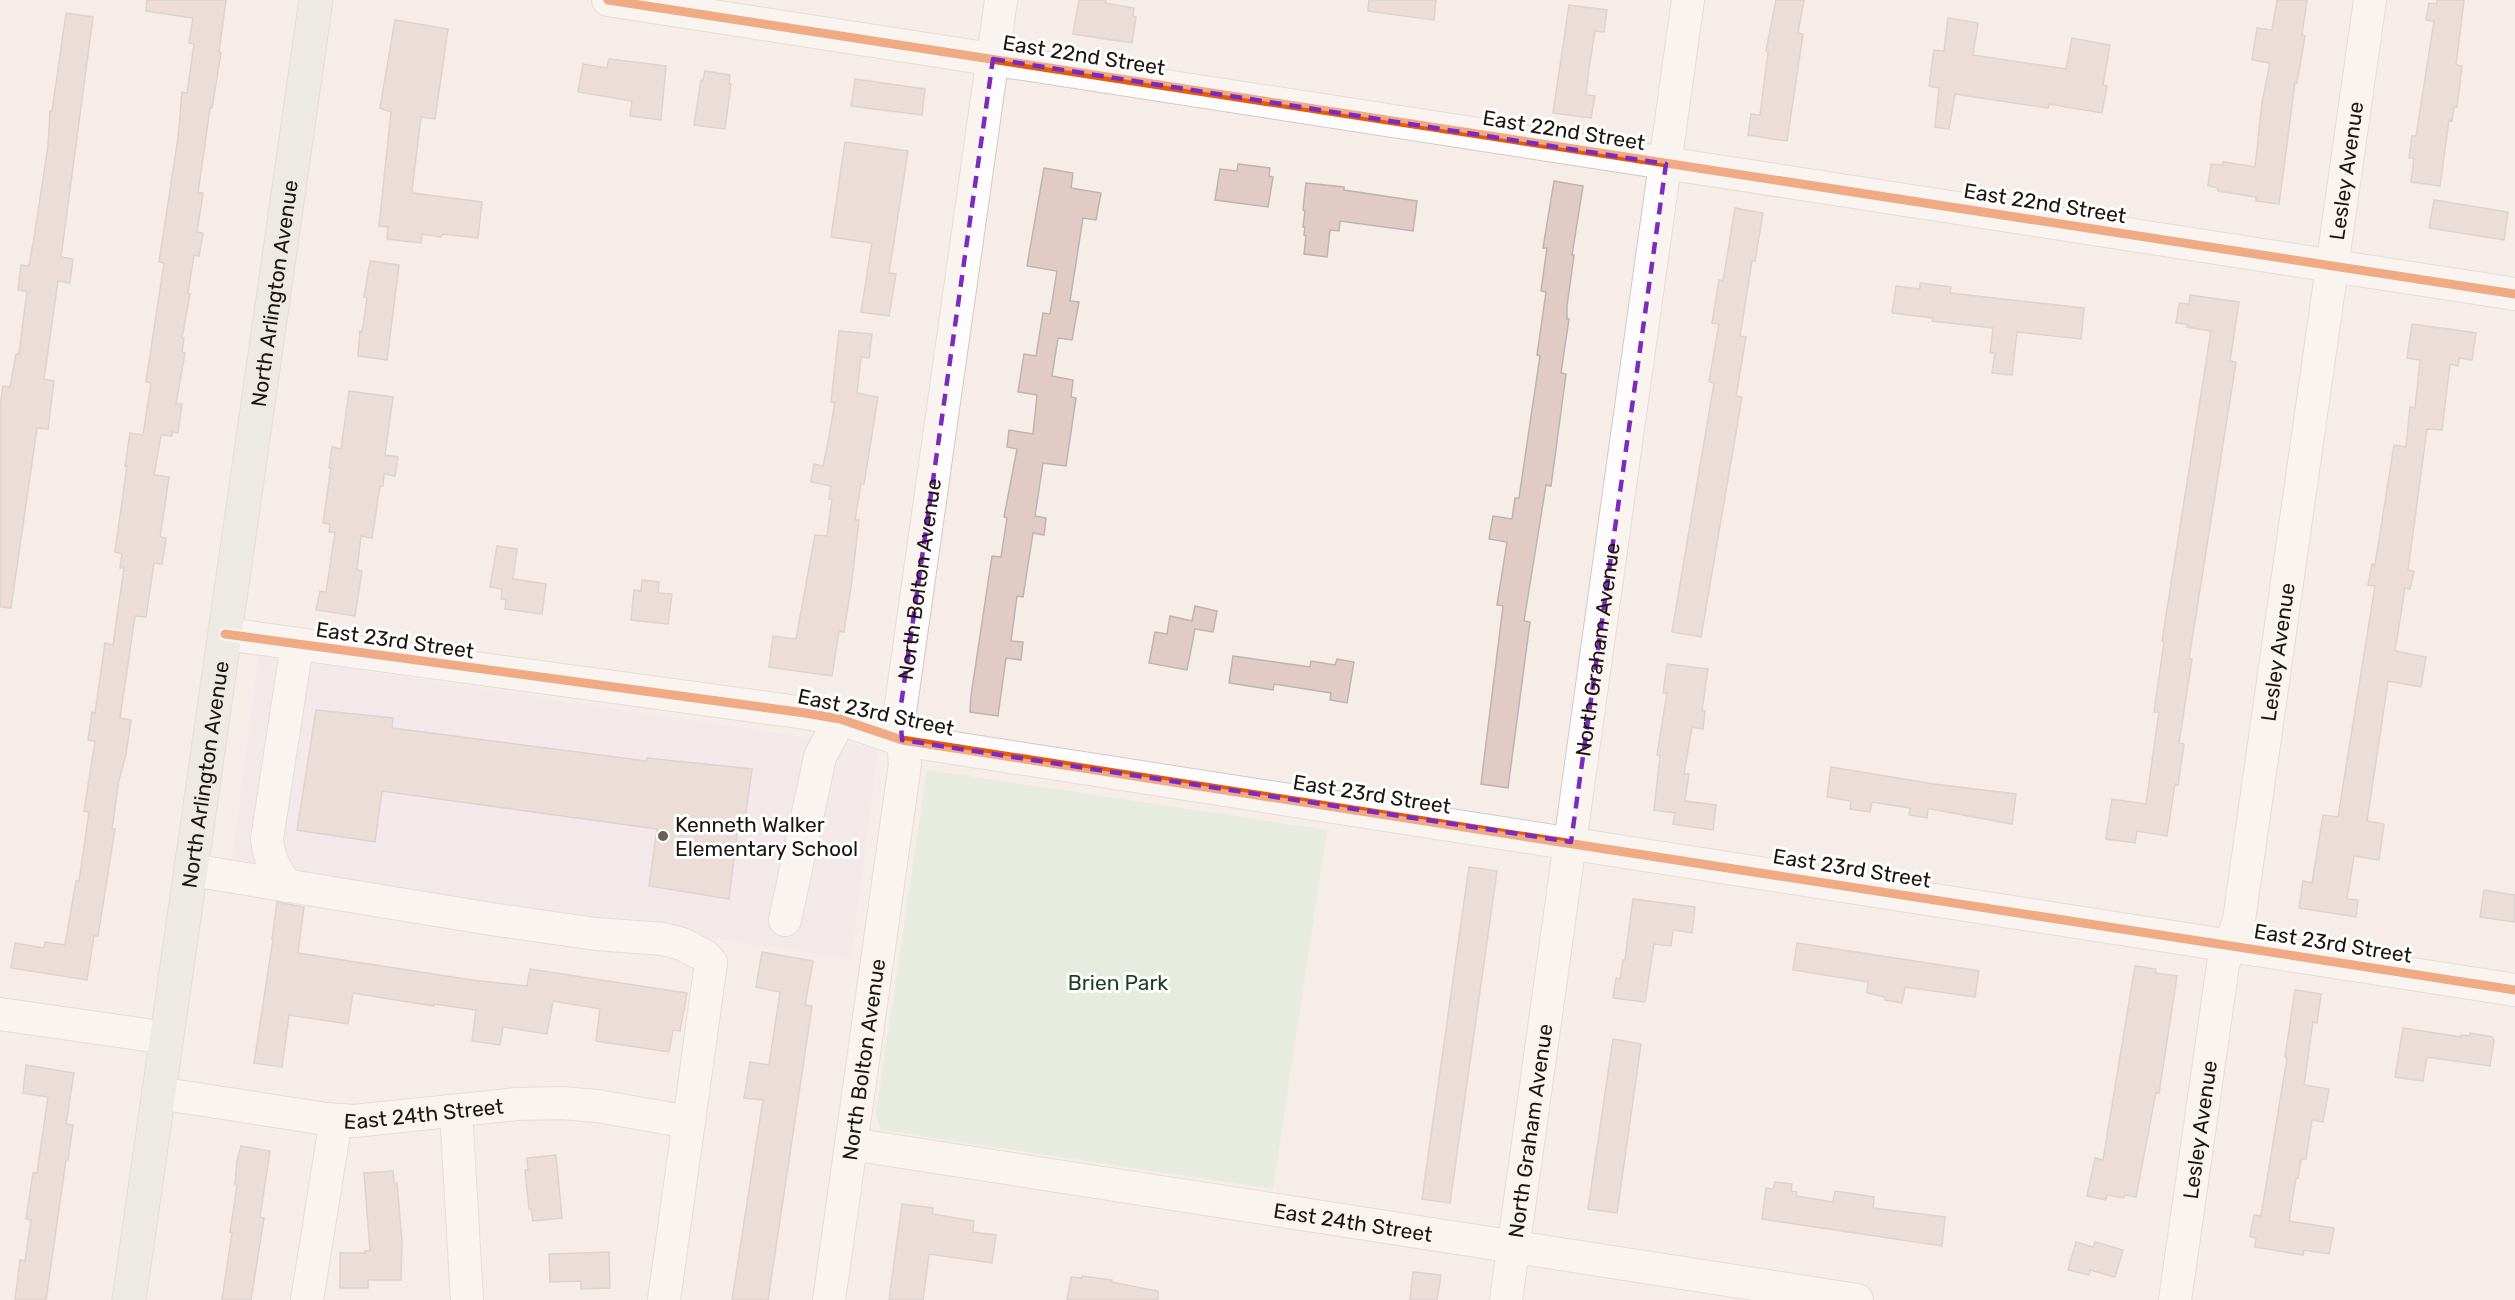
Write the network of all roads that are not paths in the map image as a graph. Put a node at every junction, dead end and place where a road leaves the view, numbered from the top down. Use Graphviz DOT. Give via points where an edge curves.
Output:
graph roads {
  1 [pos="316,0"];
  2 [pos="608,0"];
  3 [pos="1001,0"];
  4 [pos="1688,0"];
  5 [pos="2370,0"];
  6 [pos="993,59"];
  7 [pos="1666,164"];
  8 [pos="2332,265"];
  9 [pos="2515,294"];
  10 [pos="225,634"];
  11 [pos="297,645"];
  12 [pos="805,713"];
  13 [pos="840,719"];
  14 [pos="902,740"];
  15 [pos="820,757"];
  16 [pos="1571,842"];
  17 [pos="191,870"];
  18 [pos="287,886"];
  19 [pos="785,920"];
  20 [pos="2230,946"];
  21 [pos="2515,990"];
  22 [pos="0,1014"];
  23 [pos="166,1038"];
  24 [pos="158,1093"];
  25 [pos="456,1111"];
  26 [pos="336,1120"];
  27 [pos="689,1122"];
  28 [pos="851,1144"];
  29 [pos="1515,1248"];
  30 [pos="129,1300"];
  31 [pos="307,1300"];
  32 [pos="467,1300"];
  33 [pos="664,1300"];
  34 [pos="828,1300"];
  35 [pos="1506,1300"];
  36 [pos="1857,1300"];
  37 [pos="2175,1300"];
  1 -- 10 [label="main road, North Arlington Avenue"];
  2 -- 6 [label="street, East 22nd Street"];
  3 -- 6 [label="street, North Bolton Avenue"];
  4 -- 7 [label="street, North Graham Avenue"];
  5 -- 8 [label="street, Lesley Avenue"];
  6 -- 7 [label="street, East 22nd Street"];
  6 -- 14 [label="street, North Bolton Avenue" via="900,712"];
  7 -- 8 [label="street, East 22nd Street"];
  7 -- 16 [label="street, North Graham Avenue"];
  8 -- 9 [label="street, East 22nd Street"];
  8 -- 20 [label="street, Lesley Avenue" via="2239,920"];
  10 -- 11 [label="street, East 23rd Street"];
  10 -- 17 [label="main road, North Arlington Avenue"];
  11 -- 12 [label="street, East 23rd Street"];
  11 -- 18 [label="street" via="267,839 268,856"];
  12 -- 13 [label="street, East 23rd Street"];
  12 -- 15 [label="street"];
  13 -- 14 [label="street, East 23rd Street"];
  13 -- 15 [label="street"];
  14 -- 16 [label="street, East 23rd Street"];
  14 -- 28 [label="street, North Bolton Avenue" via="905,764"];
  15 -- 19 [label="street"];
  16 -- 20 [label="street, East 23rd Street"];
  16 -- 29 [label="street, North Graham Avenue"];
  17 -- 18 [label="street"];
  17 -- 23 [label="main road, North Arlington Avenue"];
  18 -- 27 [label="street" via="596,934 663,939 705,956 711,963"];
  20 -- 21 [label="street, East 23rd Street"];
  20 -- 37 [label="street, Lesley Avenue" via="2223,965"];
  22 -- 23 [label="street"];
  23 -- 24 [label="main road, North Arlington Avenue"];
  24 -- 26 [label="street, East 24th Street"];
  24 -- 30 [label="main road, North Arlington Avenue"];
  25 -- 26 [label="street, East 24th Street"];
  25 -- 27 [label="street, East 24th Street" via="562,1103"];
  25 -- 32 [label="street"];
  26 -- 31 [label="street"];
  27 -- 33 [label="street"];
  28 -- 29 [label="street, East 24th Street"];
  28 -- 34 [label="street, North Bolton Avenue"];
  29 -- 35 [label="street, North Graham Avenue"];
  29 -- 36 [label="street, East 24th Street"];
}
